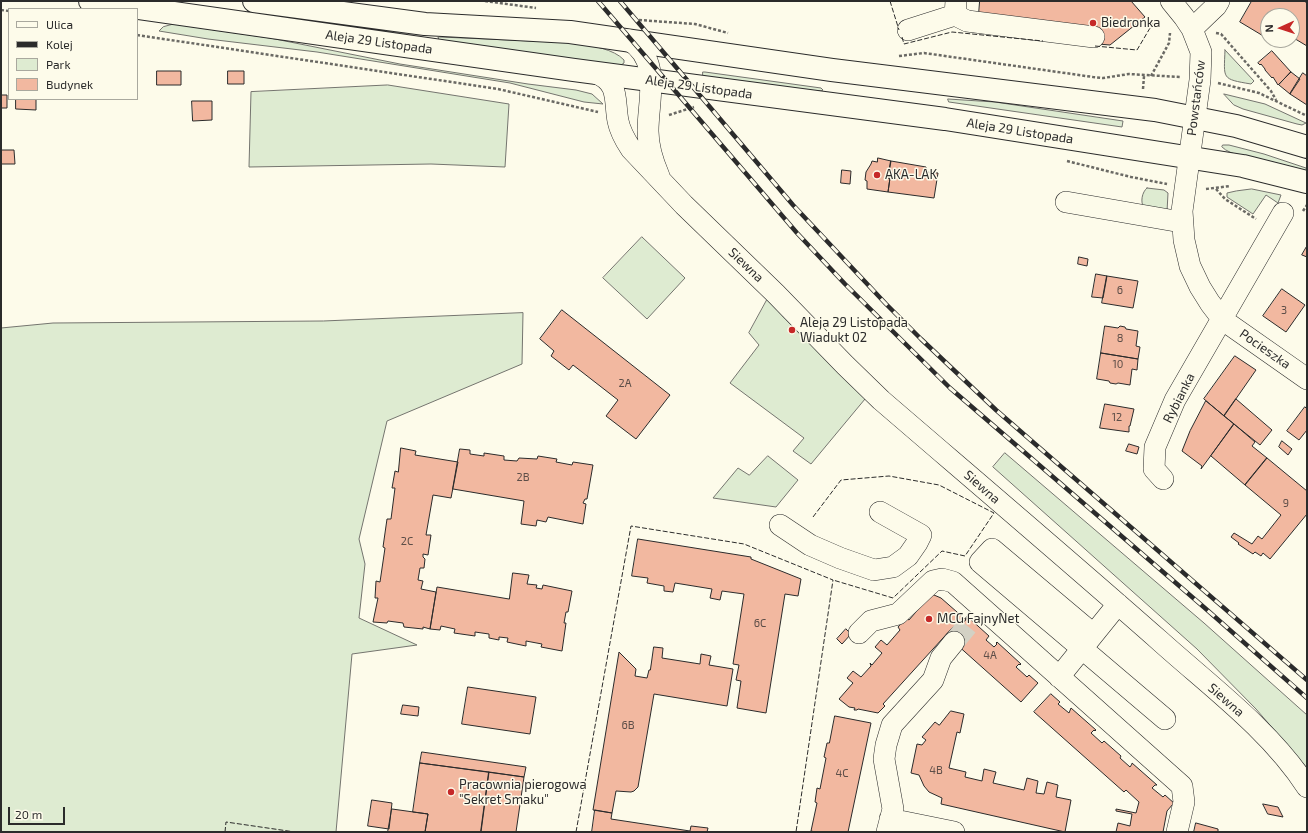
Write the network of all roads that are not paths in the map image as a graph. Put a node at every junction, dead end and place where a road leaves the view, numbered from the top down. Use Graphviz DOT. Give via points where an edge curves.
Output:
graph roads {
  1 [pos="90,1"];
  2 [pos="1171,1"];
  3 [pos="1219,1"];
  4 [pos="263,2"];
  5 [pos="955,8"];
  6 [pos="1192,29"];
  7 [pos="908,30"];
  8 [pos="1094,37"];
  9 [pos="637,47"];
  10 [pos="650,80"];
  11 [pos="618,95"];
  12 [pos="1195,117"];
  13 [pos="1307,147"];
  14 [pos="1188,157"];
  15 [pos="662,181"];
  16 [pos="1307,182"];
  17 [pos="1066,202"];
  18 [pos="1279,221"];
  19 [pos="1182,222"];
  20 [pos="1223,320"];
  21 [pos="1307,379"];
  22 [pos="1163,479"];
  23 [pos="880,512"];
  24 [pos="780,525"];
  25 [pos="1118,604"];
  26 [pos="859,633"];
  27 [pos="1088,641"];
  28 [pos="954,642"];
  29 [pos="1059,676"];
  30 [pos="1165,719"];
  31 [pos="1307,787"];
  32 [pos="889,826"];
  33 [pos="954,832"];
  34 [pos="1177,832"];
  1 -- 11 [label="main road, Aleja 29 Listopada" via="596,73"];
  2 -- 6 [label="street, Powstańców"];
  3 -- 6 [label="street"];
  4 -- 9 [label="main road, Aleja 29 Listopada" via="425,24 570,32"];
  5 -- 7 [label="street"];
  5 -- 8 [label="street" via="967,21"];
  6 -- 12 [label="street, Powstańców" via="1199,44 1202,60"];
  9 -- 10 [label="street, Siewna" via="649,67"];
  9 -- 11 [label="street"];
  9 -- 12 [label="main road, Aleja 29 Listopada" via="678,48"];
  10 -- 11 [label="main road, Aleja 29 Listopada"];
  10 -- 14 [label="main road, Aleja 29 Listopada" via="945,119"];
  10 -- 15 [label="street, Siewna" via="648,131 650,147"];
  11 -- 15 [label="street, Siewna" via="620,129 625,140"];
  12 -- 13 [label="main road, Aleja 29 Listopada"];
  12 -- 14 [label="street, Powstańców"];
  14 -- 16 [label="main road, Aleja 29 Listopada" via="1243,166"];
  14 -- 19 [label="street" via="1182,200"];
  15 -- 25 [label="street, Siewna" via="881,400"];
  17 -- 19 [label="street"];
  18 -- 20 [label="street, Rybianka"];
  19 -- 20 [label="street" via="1190,266 1207,298"];
  20 -- 21 [label="street, Pocieszka"];
  20 -- 22 [label="street, Rybianka" via="1175,400 1155,447 1154,469"];
  23 -- 24 [label="street" via="921,535 908,556 893,567 874,570 810,545"];
  25 -- 27 [label="street"];
  25 -- 31 [label="street, Siewna" via="1247,718 1280,752"];
  26 -- 29 [label="street" via="871,620 898,614 933,581 942,579 953,582 977,614"];
  27 -- 27 [label="street" via="992,549 980,562"];
  27 -- 29 [label="street"];
  27 -- 30 [label="street"];
  28 -- 32 [label="street" via="941,658 933,680 892,725 884,759 893,809"];
  29 -- 34 [label="street" via="1182,786 1184,802"];
  32 -- 33 [label="street"];
}
